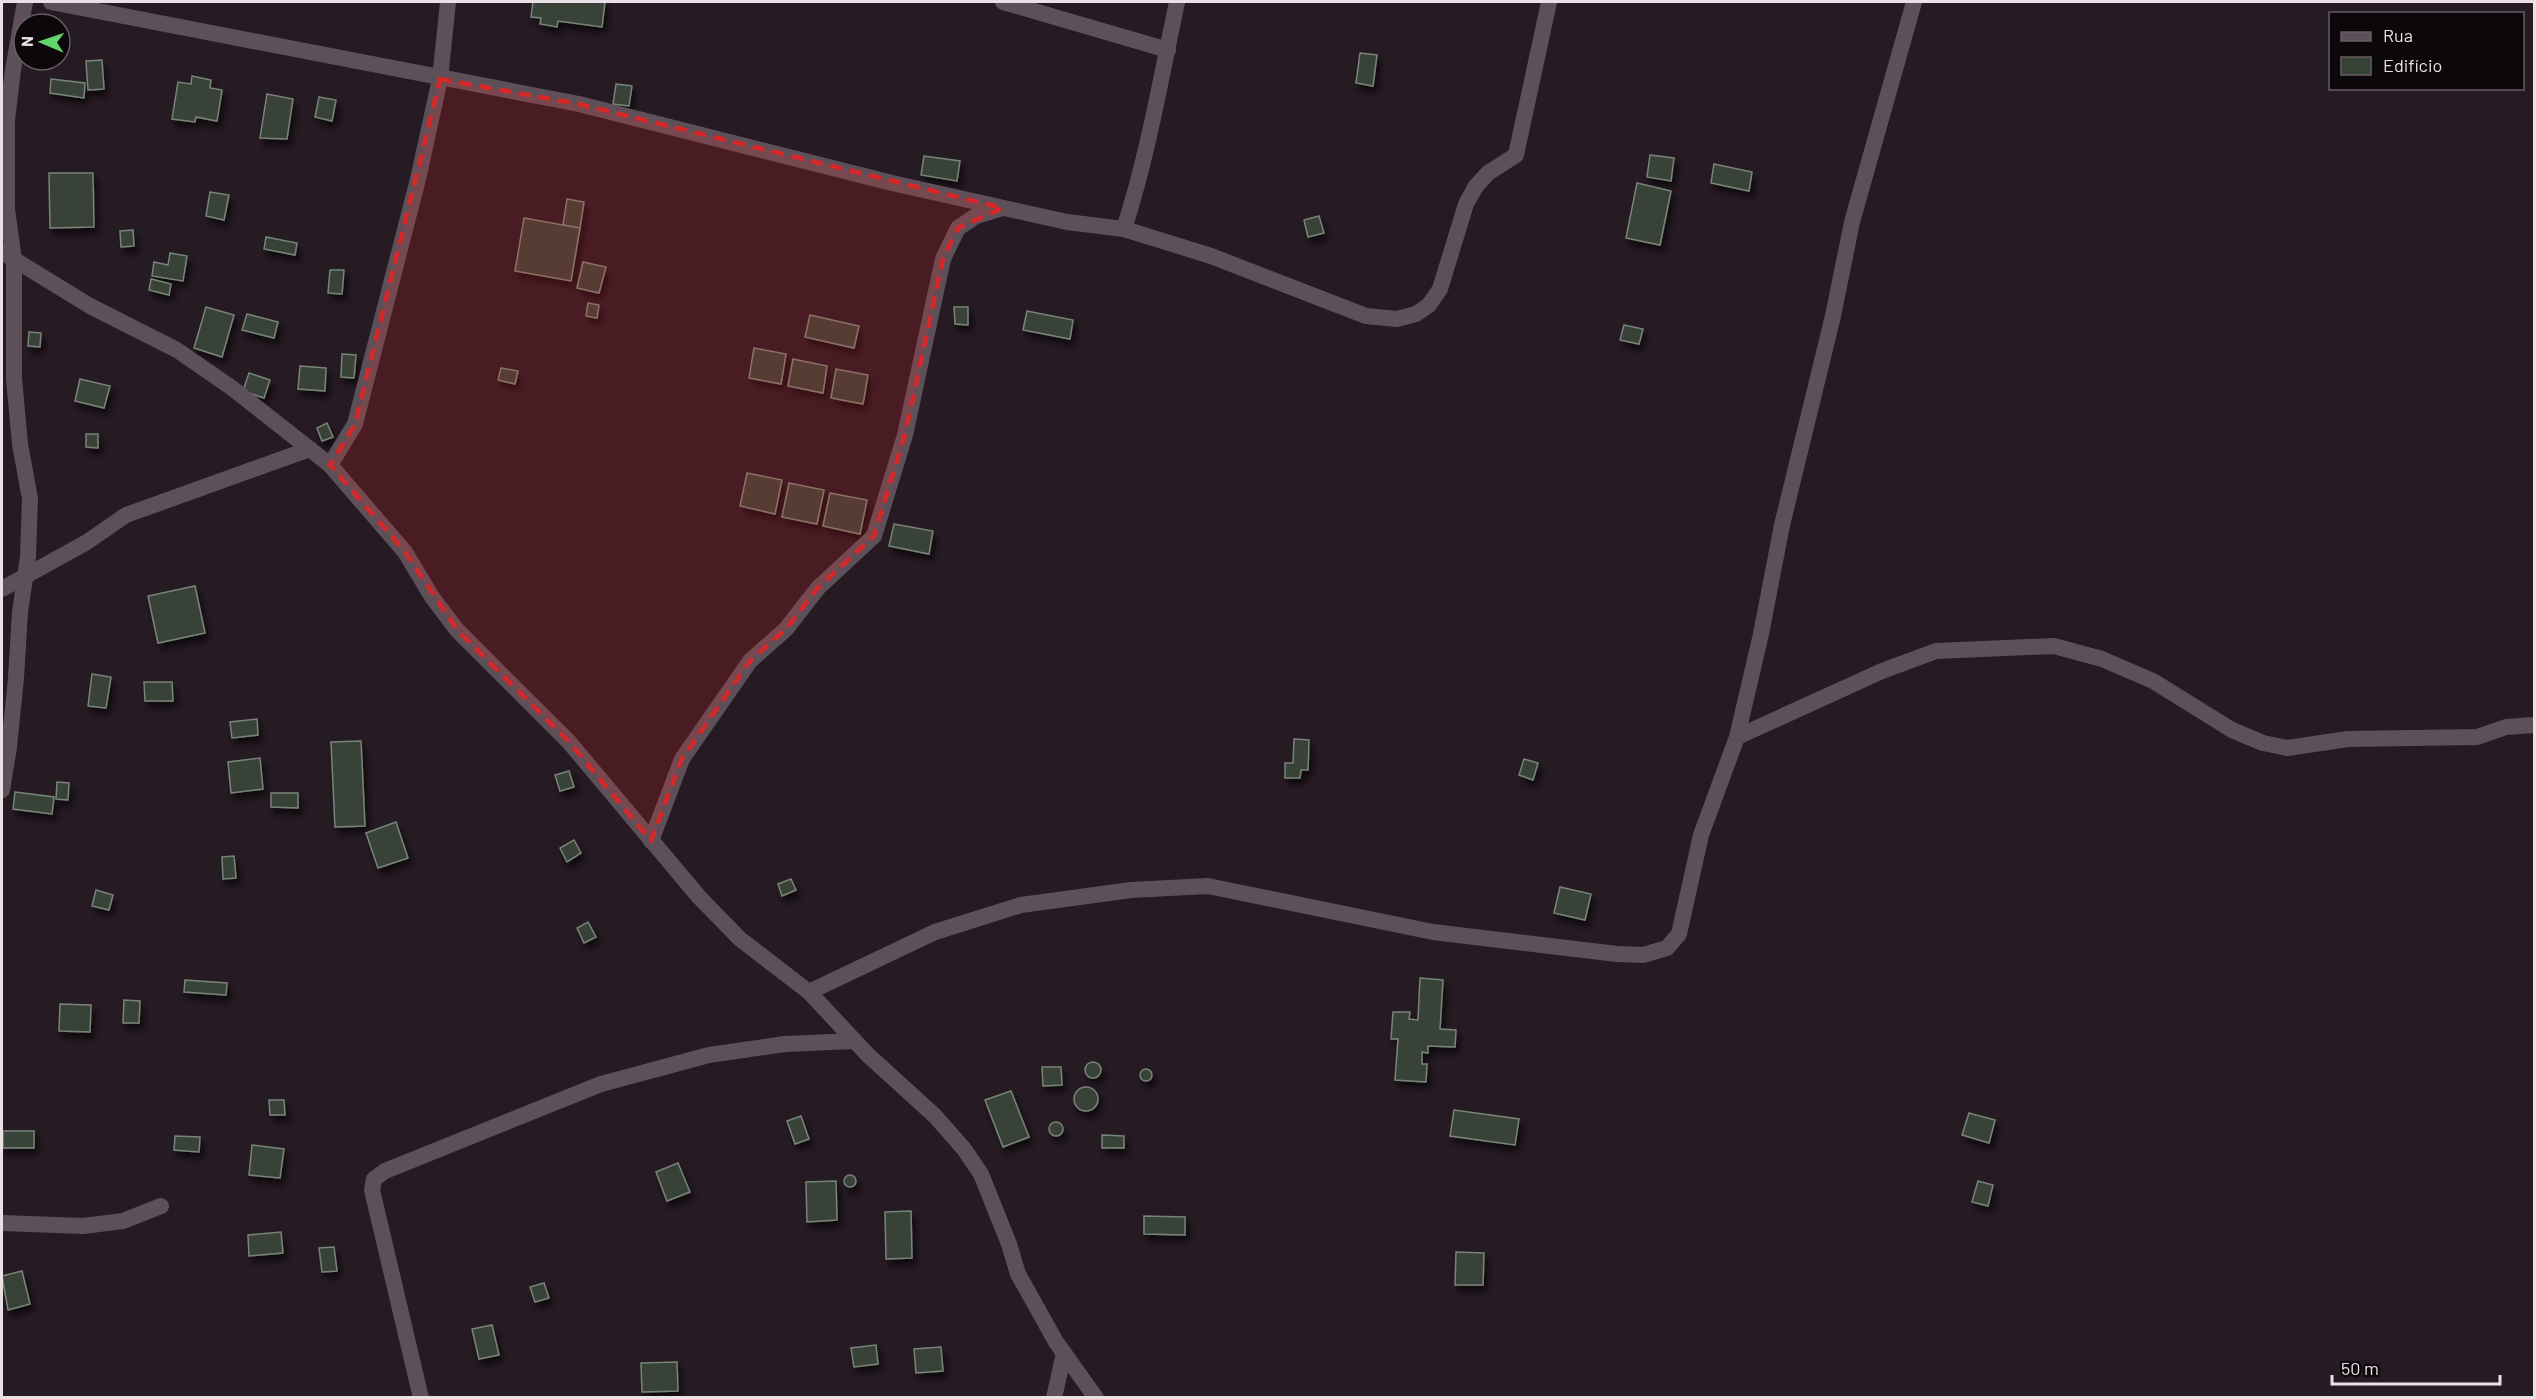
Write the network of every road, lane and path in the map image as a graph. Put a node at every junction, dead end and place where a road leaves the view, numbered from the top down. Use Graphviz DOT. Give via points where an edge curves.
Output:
graph roads {
  1 [pos="25,2"];
  2 [pos="51,2"];
  3 [pos="448,2"];
  4 [pos="1003,2"];
  5 [pos="1177,2"];
  6 [pos="1549,2"];
  7 [pos="1914,2"];
  8 [pos="1168,50"];
  9 [pos="440,79"];
  10 [pos="1003,208"];
  11 [pos="1124,229"];
  12 [pos="8,256"];
  13 [pos="310,449"];
  14 [pos="330,465"];
  15 [pos="25,579"];
  16 [pos="2,589"];
  17 [pos="2535,725"];
  18 [pos="1737,737"];
  19 [pos="2,789"];
  20 [pos="651,841"];
  21 [pos="809,992"];
  22 [pos="854,1041"];
  23 [pos="160,1206"];
  24 [pos="2,1223"];
  25 [pos="1064,1353"];
  26 [pos="421,1398"];
  27 [pos="1054,1398"];
  28 [pos="1096,1398"];
  1 -- 12 [label="street" via="8,120"];
  2 -- 9 [label="street"];
  3 -- 9 [label="street"];
  4 -- 8 [label="street"];
  5 -- 8 [label="street"];
  6 -- 11 [label="street" via="1519,148 1516,155 1476,186 1466,204 1440,289 1430,305 1416,314 1396,319 1366,316 1211,256"];
  7 -- 18 [label="street" via="1852,222"];
  8 -- 11 [label="street" via="1138,185"];
  9 -- 10 [label="street" via="579,104"];
  9 -- 14 [label="street" via="355,424"];
  10 -- 11 [label="street"];
  10 -- 20 [label="street" via="976,216 958,228 944,259 905,435 874,536 818,588 786,629 750,662 682,759"];
  12 -- 13 [label="street" via="90,306 177,350"];
  12 -- 15 [label="street" via="14,379 30,499"];
  13 -- 14 [label="street"];
  13 -- 15 [label="street" via="126,515"];
  14 -- 20 [label="street" via="405,552 457,630 569,742"];
  15 -- 16 [label="street"];
  15 -- 19 [label="street"];
  17 -- 18 [label="street" via="2506,727 2476,737 2348,739 2287,747 2263,743 2232,730 2143,676 2102,659 2054,646 1936,651 1882,671"];
  18 -- 21 [label="street" via="1701,835 1679,934 1667,948 1643,955 1433,932 1208,886 1131,890 1021,905 935,932"];
  20 -- 21 [label="street" via="740,939"];
  21 -- 22 [label="street"];
  22 -- 25 [label="street" via="935,1116 981,1174 1018,1274"];
  22 -- 26 [label="street" via="785,1044 709,1055 600,1084 420,1156 374,1179 372,1190"];
  23 -- 24 [label="street" via="123,1221 83,1226"];
  25 -- 27 [label="street"];
  25 -- 28 [label="street"];
}
